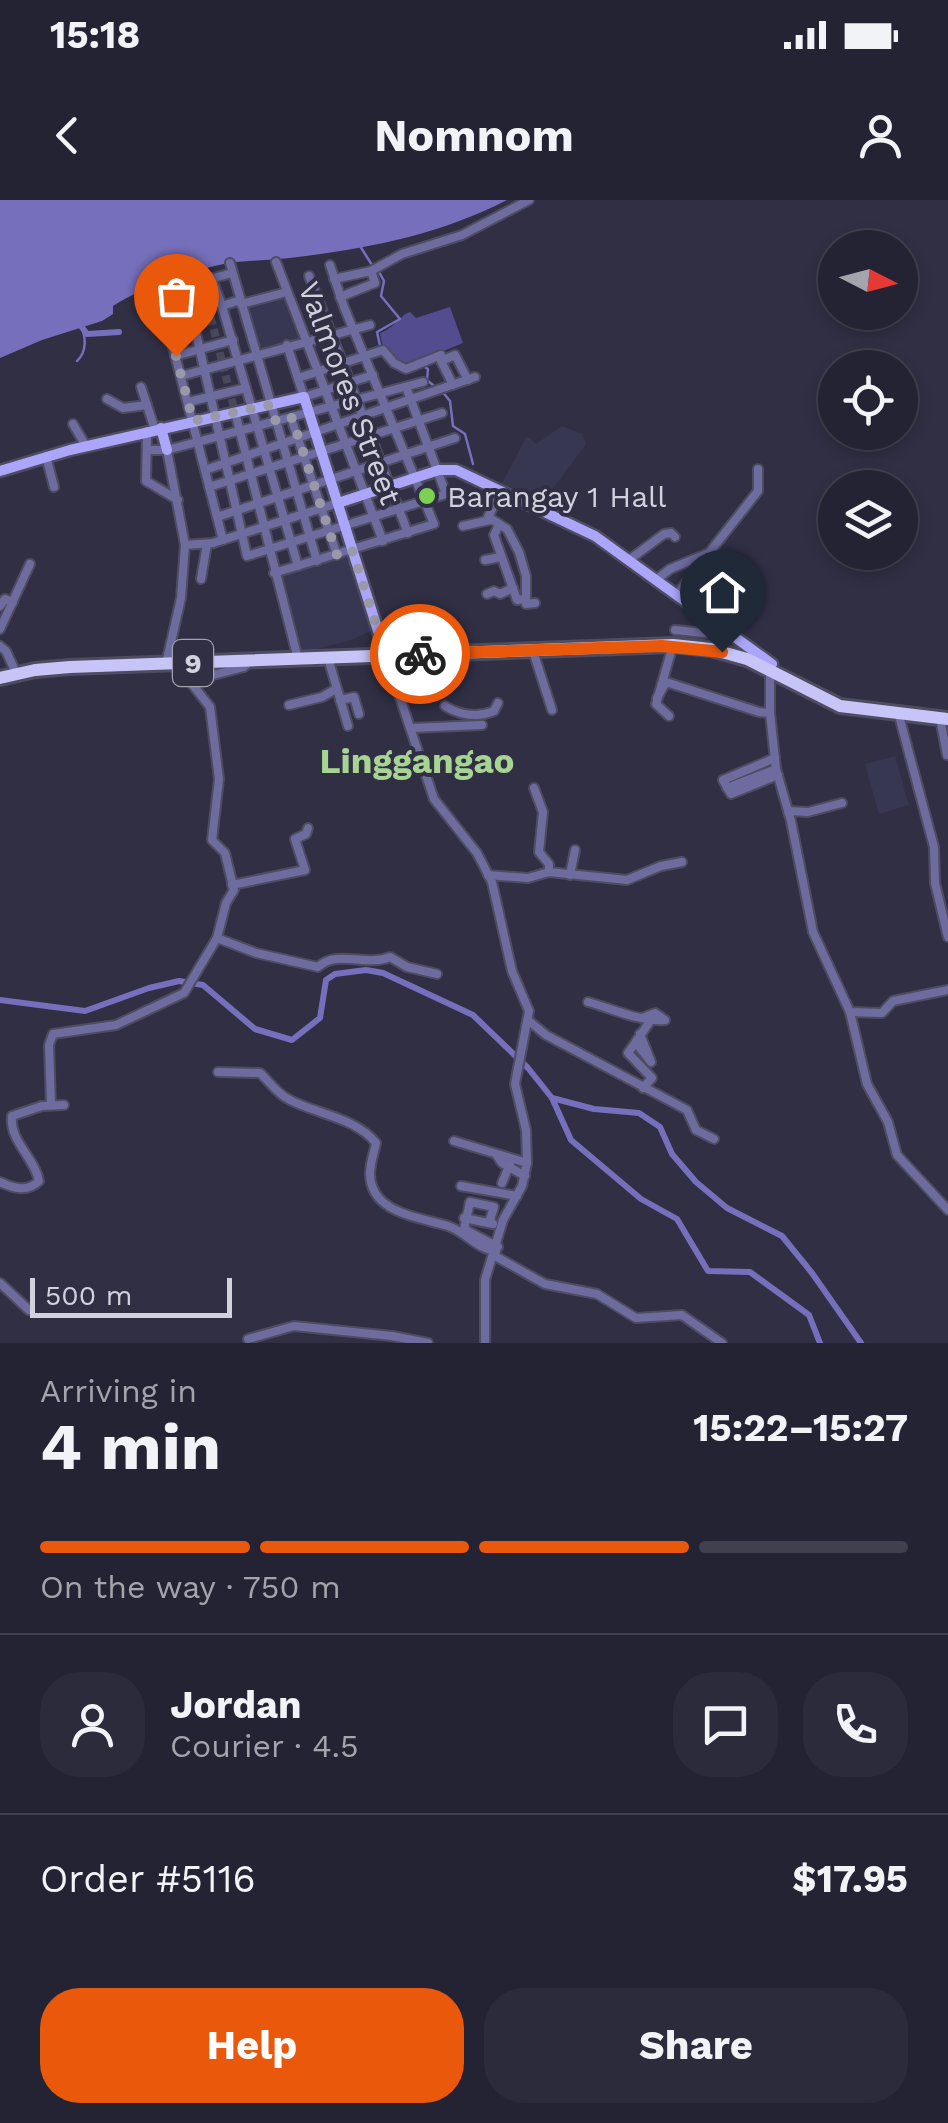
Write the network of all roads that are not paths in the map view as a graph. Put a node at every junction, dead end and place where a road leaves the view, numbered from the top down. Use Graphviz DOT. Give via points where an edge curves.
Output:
graph roads {
  1 [pos="528,200"];
  2 [pos="276,262"];
  3 [pos="330,266"];
  4 [pos="374,269"];
  5 [pos="308,276"];
  6 [pos="212,280"];
  7 [pos="334,280"];
  8 [pos="186,288"];
  9 [pos="286,292"];
  10 [pos="340,296"];
  11 [pos="241,302"];
  12 [pos="222,306"];
  13 [pos="345,310"];
  14 [pos="324,318"];
  15 [pos="370,325"];
  16 [pos="355,330"];
  17 [pos="331,336"];
  18 [pos="233,340"];
  19 [pos="306,341"];
  20 [pos="287,345"];
  21 [pos="335,348"];
  22 [pos="200,350"];
  23 [pos="255,354"];
  24 [pos="311,354"];
  25 [pos="365,355"];
  26 [pos="441,355"];
  27 [pos="176,356"];
  28 [pos="238,359"];
  29 [pos="341,363"];
  30 [pos="204,369"];
  31 [pos="318,371"];
  32 [pos="373,375"];
  33 [pos="181,376"];
  34 [pos="298,378"];
  35 [pos="423,382"];
  36 [pos="349,383"];
  37 [pos="453,385"];
  38 [pos="141,386"];
  39 [pos="406,386"];
  40 [pos="246,388"];
  41 [pos="325,391"];
  42 [pos="380,393"];
  43 [pos="210,397"];
  44 [pos="304,397"];
  45 [pos="107,399"];
  46 [pos="355,400"];
  47 [pos="410,400"];
  48 [pos="188,402"];
  49 [pos="147,404"];
  50 [pos="270,405"];
  51 [pos="331,407"];
  52 [pos="386,408"];
  53 [pos="253,409"];
  54 [pos="235,412"];
  55 [pos="310,413"];
  56 [pos="442,413"];
  57 [pos="216,416"];
  58 [pos="362,416"];
  59 [pos="292,418"];
  60 [pos="418,420"];
  61 [pos="193,421"];
  62 [pos="276,422"];
  63 [pos="73,424"];
  64 [pos="338,425"];
  65 [pos="258,426"];
  66 [pos="395,428"];
  67 [pos="154,430"];
  68 [pos="239,431"];
  69 [pos="315,432"];
  70 [pos="220,436"];
  71 [pos="370,436"];
  72 [pos="299,438"];
  73 [pos="455,438"];
  74 [pos="198,441"];
  75 [pos="282,444"];
  76 [pos="345,444"];
  77 [pos="86,446"];
  78 [pos="430,446"];
  79 [pos="264,449"];
  80 [pos="148,450"];
  81 [pos="167,450"];
  82 [pos="322,452"];
  83 [pos="406,454"];
  84 [pos="46,456"];
  85 [pos="245,456"];
  86 [pos="305,456"];
  87 [pos="225,461"];
  88 [pos="287,462"];
  89 [pos="381,462"];
  90 [pos="268,468"];
  91 [pos="0,470"];
  92 [pos="205,470"];
  93 [pos="439,470"];
  94 [pos="758,470"];
  95 [pos="356,471"];
  96 [pos="250,474"];
  97 [pos="416,478"];
  98 [pos="230,479"];
  99 [pos="330,480"];
  100 [pos="314,485"];
  101 [pos="54,486"];
  102 [pos="391,486"];
  103 [pos="209,487"];
  104 [pos="296,491"];
  105 [pos="502,492"];
  106 [pos="365,494"];
  107 [pos="278,497"];
  108 [pos="178,500"];
  109 [pos="425,501"];
  110 [pos="338,503"];
  111 [pos="257,504"];
  112 [pos="321,508"];
  113 [pos="400,509"];
  114 [pos="236,512"];
  115 [pos="303,514"];
  116 [pos="217,517"];
  117 [pos="374,517"];
  118 [pos="284,520"];
  119 [pos="495,522"];
  120 [pos="462,526"];
  121 [pos="262,527"];
  122 [pos="344,527"];
  123 [pos="329,532"];
  124 [pos="408,533"];
  125 [pos="242,534"];
  126 [pos="675,537"];
  127 [pos="310,538"];
  128 [pos="223,540"];
  129 [pos="384,541"];
  130 [pos="206,544"];
  131 [pos="291,544"];
  132 [pos="186,545"];
  133 [pos="352,550"];
  134 [pos="268,551"];
  135 [pos="337,555"];
  136 [pos="501,557"];
  137 [pos="715,558"];
  138 [pos="316,560"];
  139 [pos="485,560"];
  140 [pos="629,560"];
  141 [pos="30,564"];
  142 [pos="298,566"];
  143 [pos="722,568"];
  144 [pos="274,573"];
  145 [pos="201,579"];
  146 [pos="502,580"];
  147 [pos="656,580"];
  148 [pos="509,590"];
  149 [pos="487,594"];
  150 [pos="677,594"];
  151 [pos="14,602"];
  152 [pos="688,602"];
  153 [pos="0,606"];
  154 [pos="714,622"];
  155 [pos="445,623"];
  156 [pos="0,628"];
  157 [pos="676,630"];
  158 [pos="0,646"];
  159 [pos="673,646"];
  160 [pos="533,650"];
  161 [pos="442,654"];
  162 [pos="386,656"];
  163 [pos="328,658"];
  164 [pos="298,659"];
  165 [pos="250,660"];
  166 [pos="166,664"];
  167 [pos="770,668"];
  168 [pos="16,673"];
  169 [pos="0,678"];
  170 [pos="336,689"];
  171 [pos="656,698"];
  172 [pos="340,700"];
  173 [pos="498,703"];
  174 [pos="289,705"];
  175 [pos="552,710"];
  176 [pos="898,712"];
  177 [pos="770,713"];
  178 [pos="359,714"];
  179 [pos="451,715"];
  180 [pos="669,716"];
  181 [pos="944,719"];
  182 [pos="482,725"];
  183 [pos="348,726"];
  184 [pos="412,728"];
  185 [pos="948,755"];
  186 [pos="775,758"];
  187 [pos="424,767"];
  188 [pos="912,767"];
  189 [pos="777,772"];
  190 [pos="900,772"];
  191 [pos="395,773"];
  192 [pos="534,788"];
  193 [pos="842,803"];
  194 [pos="788,811"];
  195 [pos="308,828"];
  196 [pos="575,850"];
  197 [pos="682,862"];
  198 [pos="549,872"];
  199 [pos="488,875"];
  200 [pos="570,876"];
  201 [pos="232,885"];
  202 [pos="948,937"];
  203 [pos="218,938"];
  204 [pos="437,974"];
  205 [pos="948,990"];
  206 [pos="588,1002"];
  207 [pos="850,1012"];
  208 [pos="529,1021"];
  209 [pos="218,1072"];
  210 [pos="643,1088"];
  211 [pos="50,1105"];
  212 [pos="64,1105"];
  213 [pos="714,1139"];
  214 [pos="454,1142"];
  215 [pos="510,1163"];
  216 [pos="528,1163"];
  217 [pos="525,1176"];
  218 [pos="0,1182"];
  219 [pos="502,1183"];
  220 [pos="461,1186"];
  221 [pos="517,1196"];
  222 [pos="948,1210"];
  223 [pos="476,1221"];
  224 [pos="502,1226"];
  225 [pos="476,1237"];
  226 [pos="496,1251"];
  227 [pos="0,1282"];
  228 [pos="29,1310"];
  229 [pos="248,1339"];
  230 [pos="428,1343"];
  231 [pos="485,1343"];
  232 [pos="722,1343"];
  1 -- 4 [label="street"];
  2 -- 9 [label="street, Valmores Street"];
  3 -- 7 [label="street"];
  4 -- 7 [label="street"];
  4 -- 10 [label="street" via="375,283"];
  5 -- 14 [label="street"];
  6 -- 8 [label="street"];
  6 -- 11 [label="street" via="231,268"];
  6 -- 12 [label="street"];
  7 -- 10 [label="street"];
  8 -- 22 [label="street"];
  8 -- 27 [label="street" via="156,294"];
  9 -- 11 [label="street"];
  9 -- 19 [label="street, Valmores Street"];
  10 -- 13 [label="street"];
  11 -- 12 [label="street"];
  11 -- 23 [label="street"];
  12 -- 18 [label="street"];
  13 -- 14 [label="street"];
  13 -- 16 [label="street"];
  14 -- 17 [label="street"];
  15 -- 16 [label="street"];
  16 -- 17 [label="street"];
  16 -- 25 [label="street"];
  17 -- 19 [label="street"];
  17 -- 21 [label="street"];
  18 -- 22 [label="street"];
  18 -- 28 [label="street"];
  19 -- 20 [label="street"];
  19 -- 24 [label="street, Valmores Street"];
  20 -- 23 [label="street"];
  20 -- 34 [label="street"];
  21 -- 24 [label="street"];
  21 -- 29 [label="street"];
  22 -- 27 [label="street"];
  22 -- 30 [label="street"];
  23 -- 28 [label="street"];
  23 -- 50 [label="street"];
  24 -- 31 [label="street, Valmores Street"];
  25 -- 26 [label="street" via="381,350 406,369"];
  25 -- 29 [label="street"];
  25 -- 32 [label="street"];
  27 -- 33 [label="street"];
  28 -- 30 [label="street"];
  28 -- 40 [label="street"];
  29 -- 31 [label="street"];
  29 -- 36 [label="street"];
  30 -- 33 [label="street"];
  30 -- 43 [label="street"];
  31 -- 34 [label="street"];
  31 -- 41 [label="street, Valmores Street"];
  32 -- 36 [label="street"];
  32 -- 42 [label="street"];
  33 -- 48 [label="street"];
  34 -- 44 [label="street"];
  35 -- 39 [label="street"];
  36 -- 41 [label="street"];
  36 -- 46 [label="street"];
  37 -- 37 [label="street" via="441,361 455,355 472,378"];
  37 -- 47 [label="street"];
  38 -- 49 [label="street"];
  39 -- 42 [label="street"];
  39 -- 47 [label="street"];
  40 -- 43 [label="street"];
  40 -- 53 [label="street"];
  41 -- 44 [label="street"];
  41 -- 51 [label="street, Valmores Street"];
  42 -- 46 [label="street"];
  42 -- 52 [label="street"];
  43 -- 48 [label="street"];
  43 -- 57 [label="street"];
  44 -- 50 [label="main road"];
  44 -- 55 [label="main road"];
  45 -- 49 [label="street" via="121,407"];
  46 -- 51 [label="street"];
  46 -- 58 [label="street"];
  47 -- 52 [label="street"];
  47 -- 60 [label="street"];
  48 -- 61 [label="street"];
  49 -- 67 [label="street"];
  50 -- 53 [label="main road"];
  50 -- 62 [label="street"];
  51 -- 55 [label="street"];
  51 -- 64 [label="street, Valmores Street"];
  52 -- 58 [label="street"];
  52 -- 66 [label="street"];
  53 -- 54 [label="main road"];
  53 -- 65 [label="street"];
  54 -- 57 [label="main road"];
  54 -- 68 [label="street"];
  55 -- 59 [label="street"];
  55 -- 69 [label="main road"];
  56 -- 60 [label="street"];
  57 -- 61 [label="main road"];
  57 -- 70 [label="street"];
  58 -- 64 [label="street"];
  58 -- 71 [label="street"];
  59 -- 62 [label="street"];
  59 -- 72 [label="street"];
  60 -- 66 [label="street"];
  60 -- 78 [label="street"];
  61 -- 67 [label="main road"];
  61 -- 74 [label="street"];
  62 -- 65 [label="street"];
  62 -- 75 [label="street"];
  63 -- 77 [label="street"];
  64 -- 69 [label="street"];
  64 -- 76 [label="street, Valmores Street"];
  65 -- 68 [label="street"];
  65 -- 79 [label="street"];
  66 -- 71 [label="street"];
  66 -- 83 [label="street"];
  67 -- 77 [label="main road"];
  67 -- 80 [label="street"];
  67 -- 81 [label="main road"];
  68 -- 70 [label="street"];
  68 -- 85 [label="street"];
  69 -- 72 [label="street"];
  69 -- 82 [label="main road"];
  70 -- 74 [label="street"];
  70 -- 87 [label="street"];
  71 -- 76 [label="street"];
  71 -- 89 [label="street"];
  72 -- 75 [label="street"];
  72 -- 86 [label="street"];
  73 -- 78 [label="street"];
  74 -- 81 [label="street"];
  74 -- 92 [label="street"];
  75 -- 79 [label="street"];
  75 -- 88 [label="street"];
  76 -- 82 [label="street"];
  76 -- 95 [label="street, Valmores Street"];
  77 -- 84 [label="main road"];
  78 -- 83 [label="street"];
  78 -- 93 [label="street"];
  79 -- 85 [label="street"];
  79 -- 90 [label="street"];
  80 -- 81 [label="street"];
  80 -- 108 [label="street" via="146,481"];
  81 -- 108 [label="street"];
  82 -- 86 [label="street"];
  82 -- 99 [label="main road"];
  83 -- 89 [label="street"];
  83 -- 97 [label="street"];
  84 -- 91 [label="main road"];
  84 -- 101 [label="street"];
  85 -- 87 [label="street"];
  85 -- 96 [label="street"];
  86 -- 88 [label="street"];
  86 -- 100 [label="street"];
  87 -- 92 [label="street"];
  87 -- 98 [label="street"];
  88 -- 90 [label="street"];
  88 -- 104 [label="street"];
  89 -- 95 [label="street"];
  89 -- 102 [label="street"];
  90 -- 96 [label="street"];
  90 -- 107 [label="street"];
  92 -- 103 [label="street"];
  93 -- 97 [label="main road"];
  93 -- 105 [label="main road" via="456,470"];
  93 -- 109 [label="street" via="446,494"];
  94 -- 147 [label="street" via="759,489 710,553"];
  95 -- 99 [label="street"];
  95 -- 106 [label="street, Valmores Street"];
  96 -- 98 [label="street"];
  96 -- 111 [label="street"];
  97 -- 102 [label="main road"];
  97 -- 109 [label="street"];
  98 -- 103 [label="street"];
  98 -- 114 [label="street"];
  99 -- 100 [label="street"];
  99 -- 110 [label="main road"];
  100 -- 104 [label="street"];
  100 -- 112 [label="street"];
  102 -- 106 [label="main road"];
  102 -- 113 [label="street"];
  103 -- 116 [label="street"];
  104 -- 107 [label="street"];
  104 -- 115 [label="street"];
  105 -- 119 [label="street" via="489,512"];
  105 -- 140 [label="main road" via="582,528"];
  106 -- 110 [label="main road"];
  106 -- 117 [label="street, Valmores Street"];
  107 -- 111 [label="street"];
  107 -- 118 [label="street"];
  108 -- 132 [label="street"];
  109 -- 113 [label="street"];
  109 -- 124 [label="street" via="434,522"];
  110 -- 112 [label="street"];
  110 -- 122 [label="main road"];
  111 -- 114 [label="street"];
  111 -- 121 [label="street"];
  112 -- 115 [label="street"];
  112 -- 123 [label="street"];
  113 -- 117 [label="street"];
  113 -- 124 [label="street"];
  114 -- 116 [label="street"];
  114 -- 125 [label="street"];
  115 -- 118 [label="street"];
  115 -- 127 [label="street"];
  116 -- 128 [label="street"];
  117 -- 122 [label="street"];
  117 -- 129 [label="street, Valmores Street"];
  118 -- 121 [label="street"];
  118 -- 131 [label="street"];
  119 -- 120 [label="street"];
  119 -- 136 [label="street"];
  119 -- 148 [label="street" via="508,530 520,555 530,601"];
  121 -- 125 [label="street"];
  121 -- 134 [label="street"];
  122 -- 123 [label="street"];
  122 -- 133 [label="main road"];
  123 -- 127 [label="street"];
  123 -- 135 [label="street"];
  124 -- 129 [label="street"];
  125 -- 128 [label="street"];
  125 -- 134 [label="street" via="249,556"];
  126 -- 140 [label="street" via="664,534"];
  127 -- 131 [label="street"];
  127 -- 138 [label="street"];
  128 -- 130 [label="street"];
  129 -- 133 [label="street"];
  130 -- 132 [label="street"];
  130 -- 145 [label="street"];
  131 -- 134 [label="street"];
  131 -- 142 [label="street"];
  132 -- 166 [label="street"];
  133 -- 135 [label="street"];
  133 -- 162 [label="main road"];
  134 -- 144 [label="street"];
  135 -- 138 [label="street"];
  136 -- 139 [label="street"];
  136 -- 148 [label="street"];
  137 -- 150 [label="street"];
  138 -- 142 [label="street"];
  140 -- 147 [label="main road"];
  141 -- 151 [label="street"];
  142 -- 144 [label="street"];
  143 -- 152 [label="street"];
  144 -- 164 [label="street"];
  146 -- 148 [label="street"];
  147 -- 150 [label="main road"];
  148 -- 149 [label="street"];
  150 -- 152 [label="main road"];
  151 -- 153 [label="street" via="5,599"];
  151 -- 156 [label="street"];
  152 -- 154 [label="main road"];
  154 -- 157 [label="street" via="704,633"];
  154 -- 167 [label="main road"];
  155 -- 161 [label="street"];
  158 -- 168 [label="street"];
  159 -- 160 [label="highway, 9"];
  159 -- 167 [label="highway, 9"];
  159 -- 171 [label="street"];
  160 -- 161 [label="highway, 9"];
  160 -- 175 [label="street"];
  161 -- 162 [label="highway, 9"];
  162 -- 163 [label="highway, 9"];
  162 -- 184 [label="street"];
  163 -- 164 [label="highway, 9"];
  163 -- 170 [label="street"];
  164 -- 165 [label="highway, 9"];
  165 -- 166 [label="highway, 9"];
  165 -- 201 [label="street" via="192,684 210,707 220,783 212,840 226,853"];
  166 -- 168 [label="highway, 9"];
  167 -- 176 [label="highway, 9" via="834,704"];
  167 -- 177 [label="street"];
  168 -- 169 [label="highway, 9"];
  170 -- 172 [label="street"];
  170 -- 174 [label="street"];
  171 -- 177 [label="street" via="665,682"];
  171 -- 180 [label="street"];
  172 -- 178 [label="street" via="353,696"];
  172 -- 183 [label="street"];
  173 -- 179 [label="street" via="490,713"];
  176 -- 181 [label="highway, 9"];
  176 -- 188 [label="street"];
  177 -- 186 [label="street"];
  179 -- 182 [label="street"];
  179 -- 184 [label="street"];
  181 -- 185 [label="street"];
  184 -- 187 [label="street"];
  186 -- 189 [label="street"];
  186 -- 189 [label="street" via="724,778 727,788"];
  187 -- 191 [label="street"];
  187 -- 199 [label="street" via="436,802"];
  188 -- 190 [label="street"];
  188 -- 202 [label="street"];
  189 -- 194 [label="street"];
  192 -- 198 [label="street" via="544,814 539,852"];
  193 -- 194 [label="street"];
  194 -- 207 [label="street" via="813,932"];
  195 -- 201 [label="street" via="295,840 305,870"];
  196 -- 200 [label="street"];
  197 -- 200 [label="street" via="630,879"];
  198 -- 199 [label="street"];
  198 -- 200 [label="street"];
  199 -- 208 [label="street"];
  201 -- 203 [label="street"];
  203 -- 204 [label="street" via="302,965 390,958"];
  203 -- 211 [label="street" via="178,998 116,1025 53,1034"];
  205 -- 207 [label="street" via="894,1001 885,1012"];
  206 -- 210 [label="street" via="647,1019 628,1054 652,1078"];
  207 -- 222 [label="street" via="867,1084 897,1155"];
  208 -- 210 [label="street"];
  208 -- 216 [label="street" via="515,1088 530,1136"];
  209 -- 226 [label="street" via="260,1073 286,1098 370,1136 376,1143 371,1183 384,1204"];
  210 -- 213 [label="street" via="688,1111 696,1130"];
  211 -- 212 [label="street"];
  211 -- 218 [label="street" via="11,1120 38,1183 18,1188"];
  214 -- 215 [label="street"];
  215 -- 216 [label="street"];
  215 -- 217 [label="street"];
  215 -- 219 [label="street"];
  216 -- 217 [label="street"];
  217 -- 221 [label="street"];
  220 -- 221 [label="street"];
  221 -- 224 [label="street"];
  223 -- 223 [label="street" via="482,1204 470,1202"];
  223 -- 224 [label="street"];
  223 -- 225 [label="street"];
  223 -- 225 [label="street" via="464,1229"];
  224 -- 226 [label="street"];
  225 -- 226 [label="street"];
  226 -- 231 [label="street" via="484,1292"];
  226 -- 232 [label="street" via="545,1284 597,1294 636,1318 682,1315"];
  227 -- 228 [label="street"];
  229 -- 230 [label="street" via="294,1326"];
}
